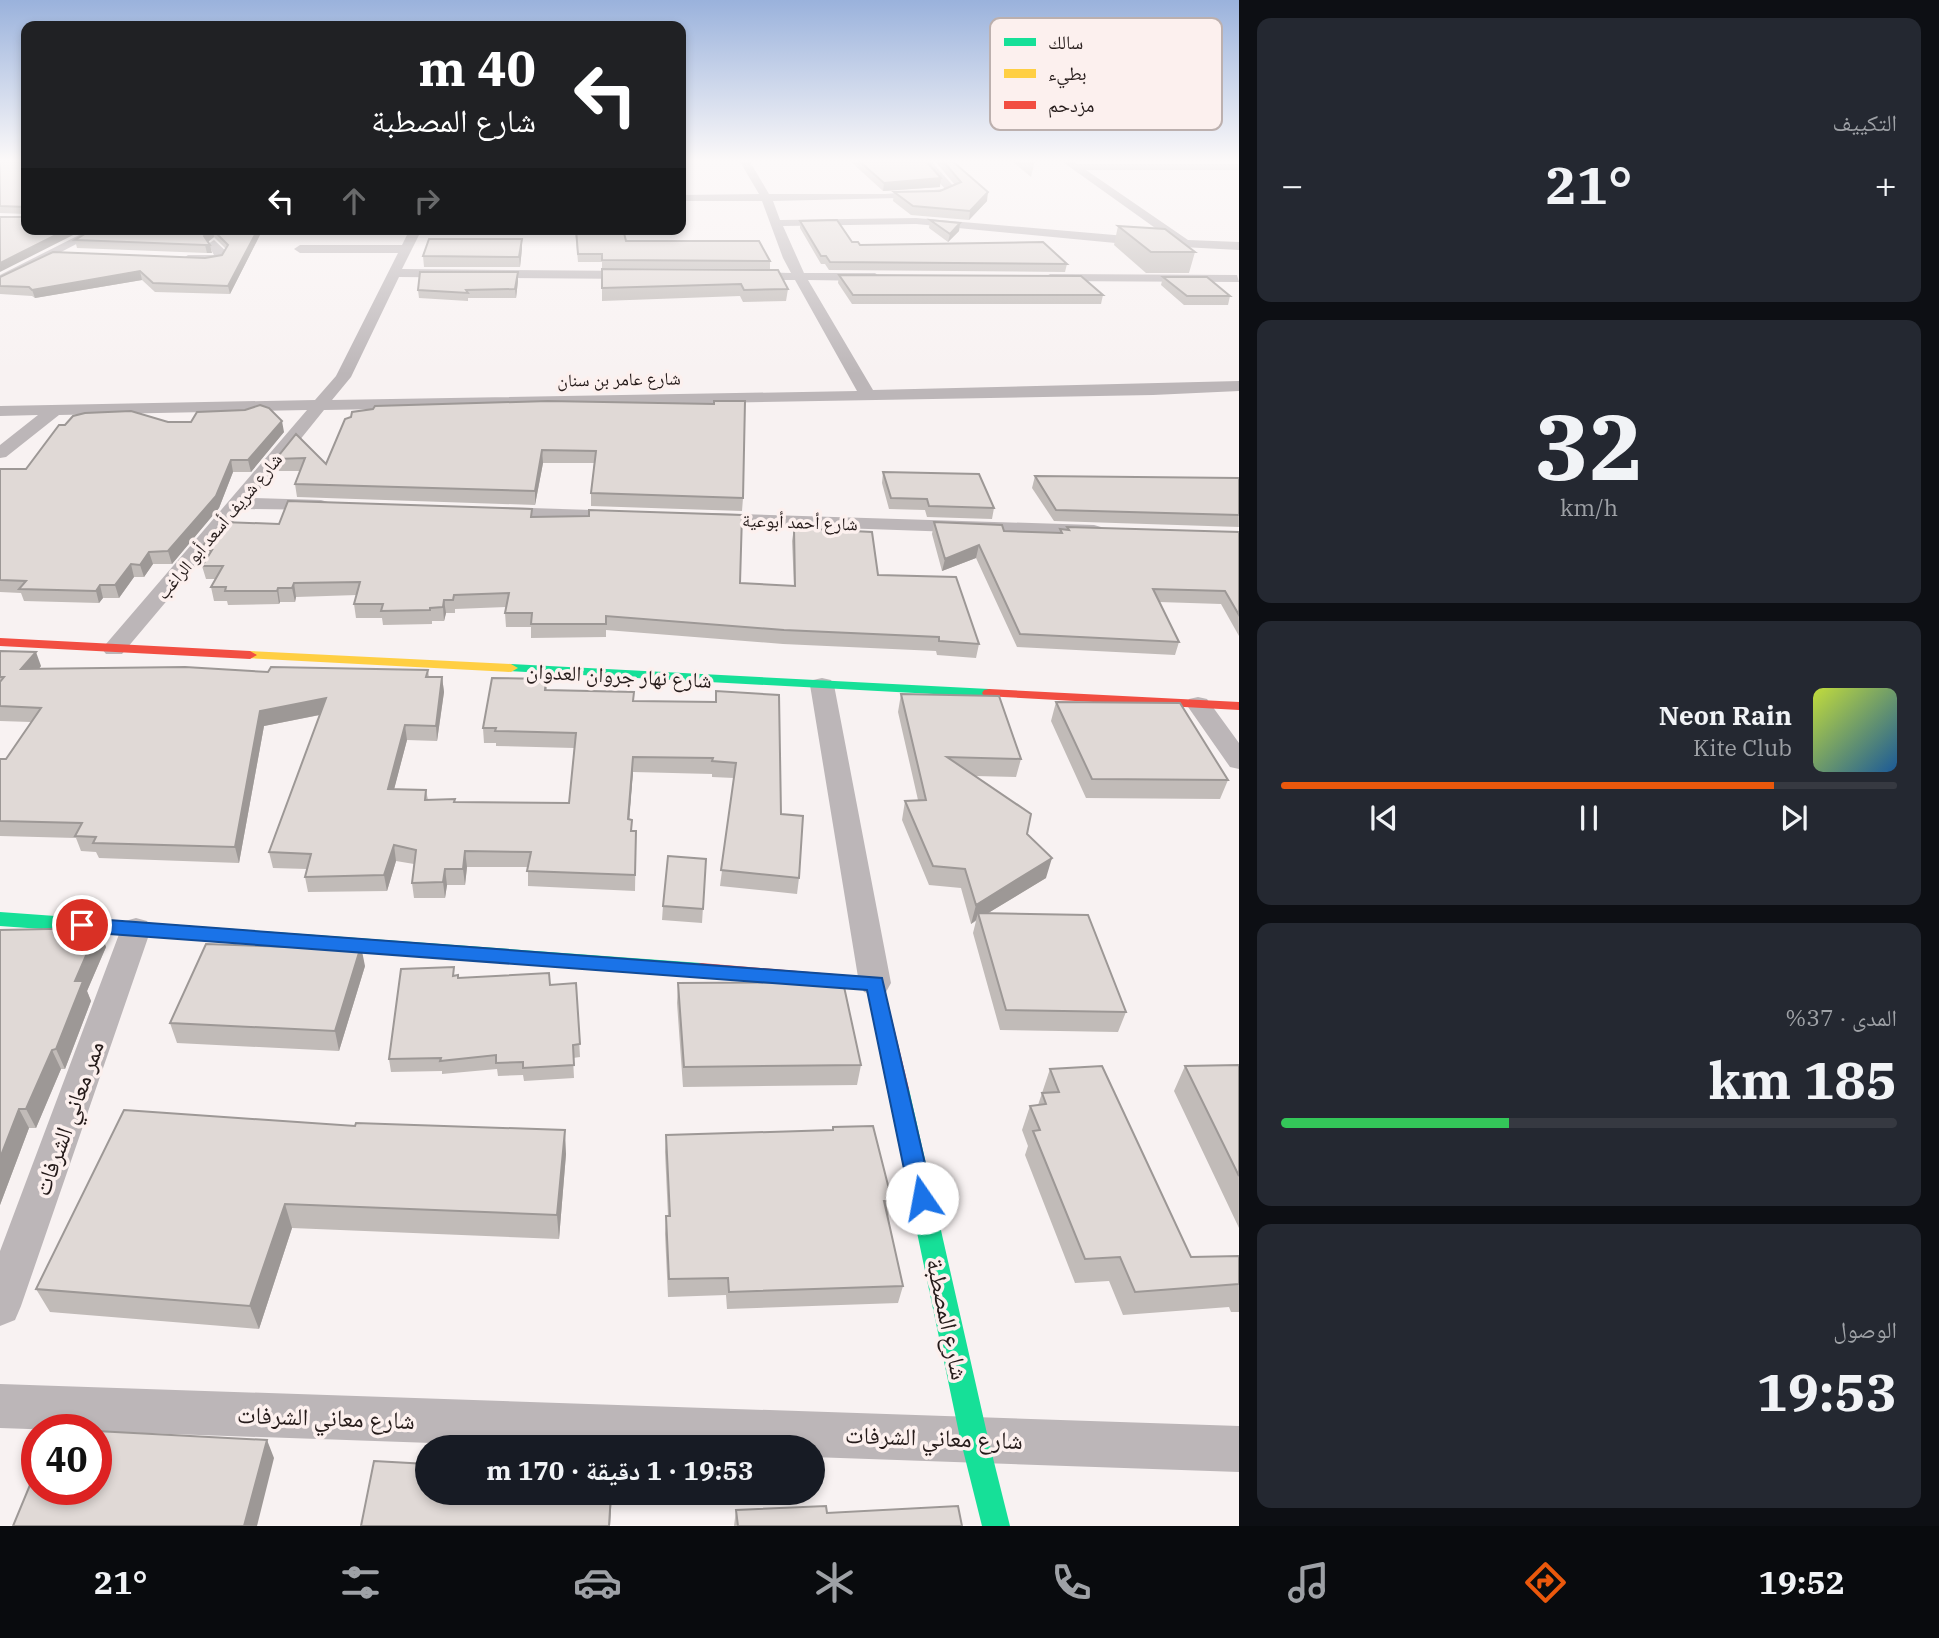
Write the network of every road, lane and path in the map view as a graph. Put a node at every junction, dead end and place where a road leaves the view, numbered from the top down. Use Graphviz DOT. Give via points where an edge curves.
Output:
graph roads {
  1 [pos="779,231"];
  2 [pos="1036,231"];
  3 [pos="1168,231"];
  4 [pos="88,235"];
  5 [pos="414,235"];
  6 [pos="214,244"];
  7 [pos="1186,244"];
  8 [pos="1239,246"];
  9 [pos="300,248"];
  10 [pos="408,249"];
  11 [pos="53,253"];
  12 [pos="80,254"];
  13 [pos="169,258"];
  14 [pos="396,273"];
  15 [pos="647,275"];
  16 [pos="730,276"];
  17 [pos="800,276"];
  18 [pos="893,277"];
  19 [pos="1031,278"];
  20 [pos="1238,280"];
  21 [pos="0,281"];
  22 [pos="1239,386"];
  23 [pos="867,394"];
  24 [pos="323,403"];
  25 [pos="0,411"];
  26 [pos="54,411"];
  27 [pos="0,453"];
  28 [pos="236,503"];
  29 [pos="347,507"];
  30 [pos="472,512"];
  31 [pos="649,517"];
  32 [pos="689,519"];
  33 [pos="1107,531"];
  34 [pos="0,642"];
  35 [pos="114,649"];
  36 [pos="822,685"];
  37 [pos="1198,704"];
  38 [pos="1239,706"];
  39 [pos="1239,761"];
  40 [pos="0,919"];
  41 [pos="136,929"];
  42 [pos="876,983"];
  43 [pos="0,1306"];
  44 [pos="0,1406"];
  45 [pos="974,1438"];
  46 [pos="1239,1448"];
  47 [pos="996,1526"];
  1 -- 17 [label="street"];
  2 -- 7 [label="street"];
  3 -- 7 [label="street"];
  4 -- 11 [label="street"];
  5 -- 10 [label="street, شارع شريف أسعد أبو الراغب"];
  6 -- 13 [label="street" via="221,252 219,258"];
  7 -- 8 [label="street"];
  7 -- 20 [label="street"];
  9 -- 10 [label="street"];
  10 -- 14 [label="street, شارع شريف أسعد أبو الراغب"];
  11 -- 12 [label="street"];
  11 -- 21 [label="street"];
  14 -- 15 [label="street"];
  14 -- 24 [label="street, شارع شريف أسعد أبو الراغب" via="343,377"];
  16 -- 17 [label="street"];
  17 -- 18 [label="street"];
  17 -- 23 [label="street"];
  19 -- 20 [label="street"];
  22 -- 23 [label="street, شارع عامر بن سنان"];
  23 -- 24 [label="street, شارع عامر بن سنان"];
  24 -- 26 [label="street, شارع عامر بن سنان"];
  24 -- 28 [label="street, شارع شريف أسعد أبو الراغب"];
  25 -- 26 [label="street, شارع عامر بن سنان"];
  26 -- 27 [label="street"];
  28 -- 29 [label="street"];
  28 -- 35 [label="street, شارع شريف أسعد أبو الراغب"];
  30 -- 31 [label="street"];
  32 -- 33 [label="street, شارع أحمد أبوعية"];
  34 -- 35 [label="street, شارع نهار جروان العدوان"];
  35 -- 36 [label="street, شارع نهار جروان العدوان"];
  36 -- 37 [label="street, شارع نهار جروان العدوان"];
  36 -- 42 [label="street"];
  37 -- 38 [label="street, شارع نهار جروان العدوان"];
  37 -- 39 [label="street"];
  40 -- 41 [label="street"];
  41 -- 42 [label="street"];
  41 -- 43 [label="street, ممر معاني الشرفات"];
  42 -- 45 [label="street, شارع المصطبة"];
  44 -- 45 [label="street, شارع معاني الشرفات"];
  45 -- 46 [label="street, شارع معاني الشرفات"];
  45 -- 47 [label="street, شارع المصطبة"];
}
